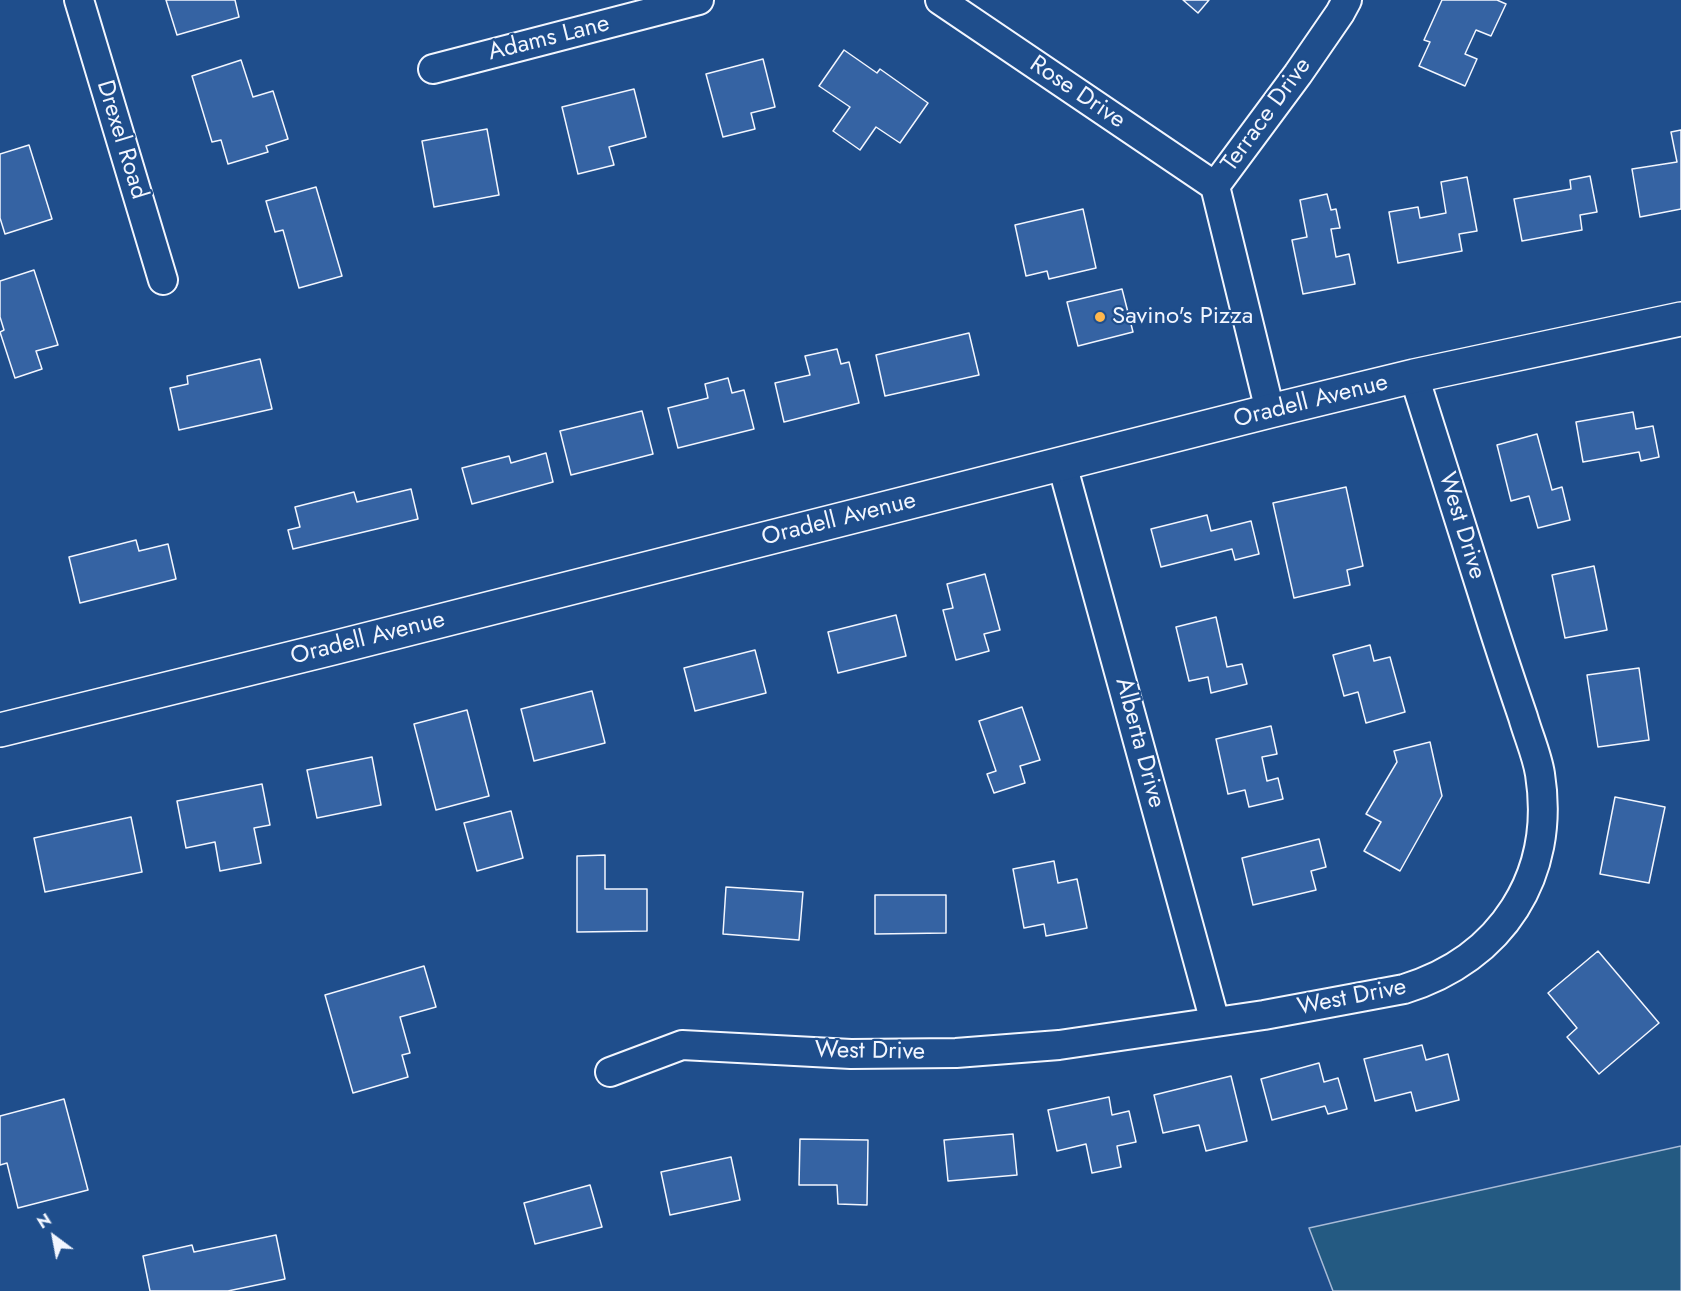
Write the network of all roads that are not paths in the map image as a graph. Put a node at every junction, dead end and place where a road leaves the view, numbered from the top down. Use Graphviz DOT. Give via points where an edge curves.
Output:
graph roads {
  1 [pos="79,0"];
  2 [pos="699,0"];
  3 [pos="940,0"];
  4 [pos="1347,0"];
  5 [pos="433,69"];
  6 [pos="1215,186"];
  7 [pos="163,280"];
  8 [pos="1681,320"];
  9 [pos="1414,376"];
  10 [pos="1270,411"];
  11 [pos="1062,464"];
  12 [pos="1,725"];
  13 [pos="1215,1022"];
  14 [pos="610,1072"];
  1 -- 7 [label="street, Drexel Road"];
  2 -- 5 [label="street, Adams Lane"];
  3 -- 6 [label="street, Rose Drive"];
  4 -- 6 [label="street, Terrace Drive"];
  6 -- 10 [label="street, Terrace Drive"];
  8 -- 9 [label="main road, Oradell Avenue"];
  9 -- 10 [label="main road, Oradell Avenue"];
  9 -- 13 [label="street, West Drive" via="1540,771 1544,809 1540,848 1527,888 1509,918 1460,965 1404,989"];
  10 -- 11 [label="main road, Oradell Avenue"];
  11 -- 12 [label="main road, Oradell Avenue" via="333,648"];
  11 -- 13 [label="street, Alberta Drive"];
  13 -- 14 [label="street, West Drive" via="1059,1045 956,1053 851,1054 682,1045"];
}
